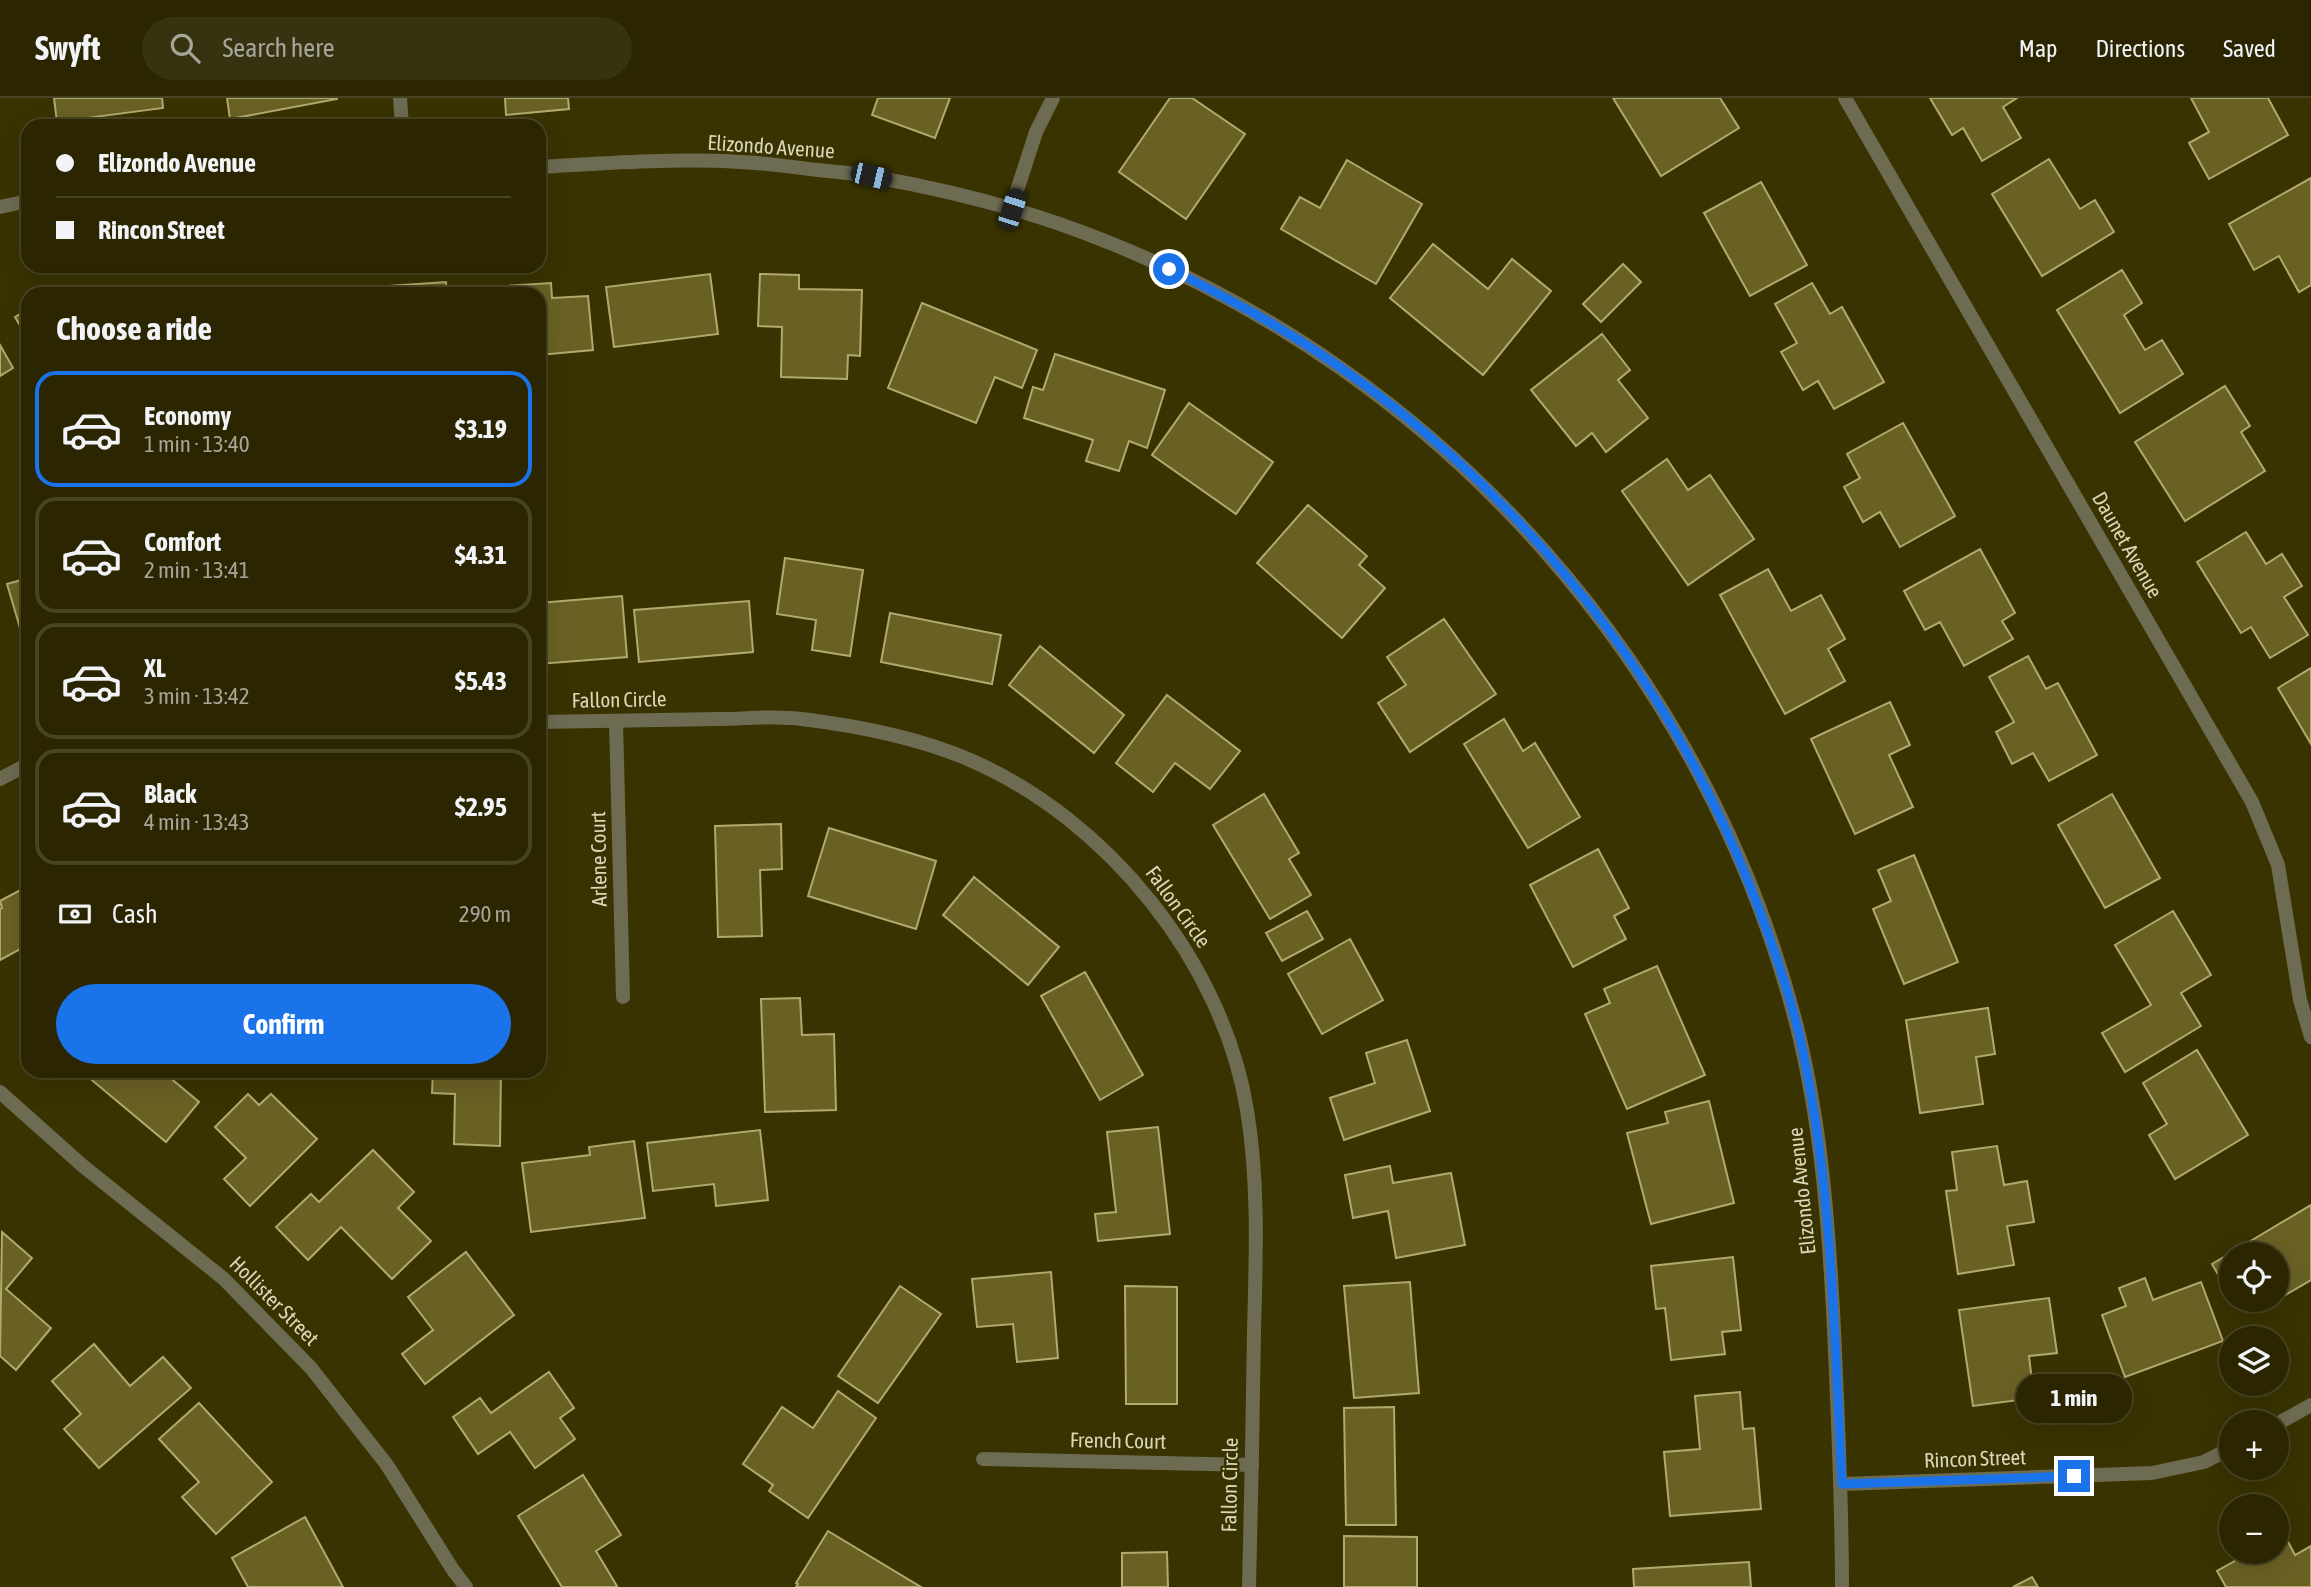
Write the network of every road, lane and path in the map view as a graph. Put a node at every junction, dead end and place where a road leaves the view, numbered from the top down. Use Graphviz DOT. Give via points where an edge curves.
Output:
graph roads {
  1 [pos="400,98"];
  2 [pos="1052,98"];
  3 [pos="1845,98"];
  4 [pos="402,119"];
  5 [pos="546,167"];
  6 [pos="21,202"];
  7 [pos="0,207"];
  8 [pos="1012,209"];
  9 [pos="617,721"];
  10 [pos="546,722"];
  11 [pos="21,768"];
  12 [pos="0,779"];
  13 [pos="622,997"];
  14 [pos="2311,1037"];
  15 [pos="0,1092"];
  16 [pos="2311,1405"];
  17 [pos="2289,1417"];
  18 [pos="2219,1454"];
  19 [pos="982,1460"];
  20 [pos="1252,1465"];
  21 [pos="1842,1484"];
  22 [pos="466,1587"];
  23 [pos="1249,1587"];
  24 [pos="1842,1587"];
  1 -- 4 [label="street"];
  2 -- 8 [label="street" via="1036,132"];
  3 -- 14 [label="street, Daunet Avenue" via="2252,802 2278,865 2300,1000"];
  5 -- 8 [label="street, Elizondo Avenue" via="741,162 871,176"];
  6 -- 7 [label="street"];
  8 -- 21 [label="street, Elizondo Avenue" via="1100,238 1192,279 1287,332 1371,389 1454,458 1523,526 1586,599 1643,678 1693,761 1735,848 1771,938 1798,1031 1828,1211"];
  9 -- 10 [label="street, Fallon Circle"];
  9 -- 13 [label="street, Arlene Court"];
  9 -- 20 [label="street, Fallon Circle" via="799,718 913,739 972,761 1035,795 1093,839 1137,883 1205,984 1231,1047 1247,1108 1257,1200"];
  11 -- 12 [label="street"];
  15 -- 22 [label="street, Hollister Street" via="83,1166 224,1279 311,1367 387,1465"];
  16 -- 17 [label="street"];
  18 -- 21 [label="street, Rincon Street" via="2152,1473"];
  19 -- 20 [label="street, French Court"];
  20 -- 23 [label="street, Fallon Circle"];
  21 -- 24 [label="street, Elizondo Avenue"];
}
